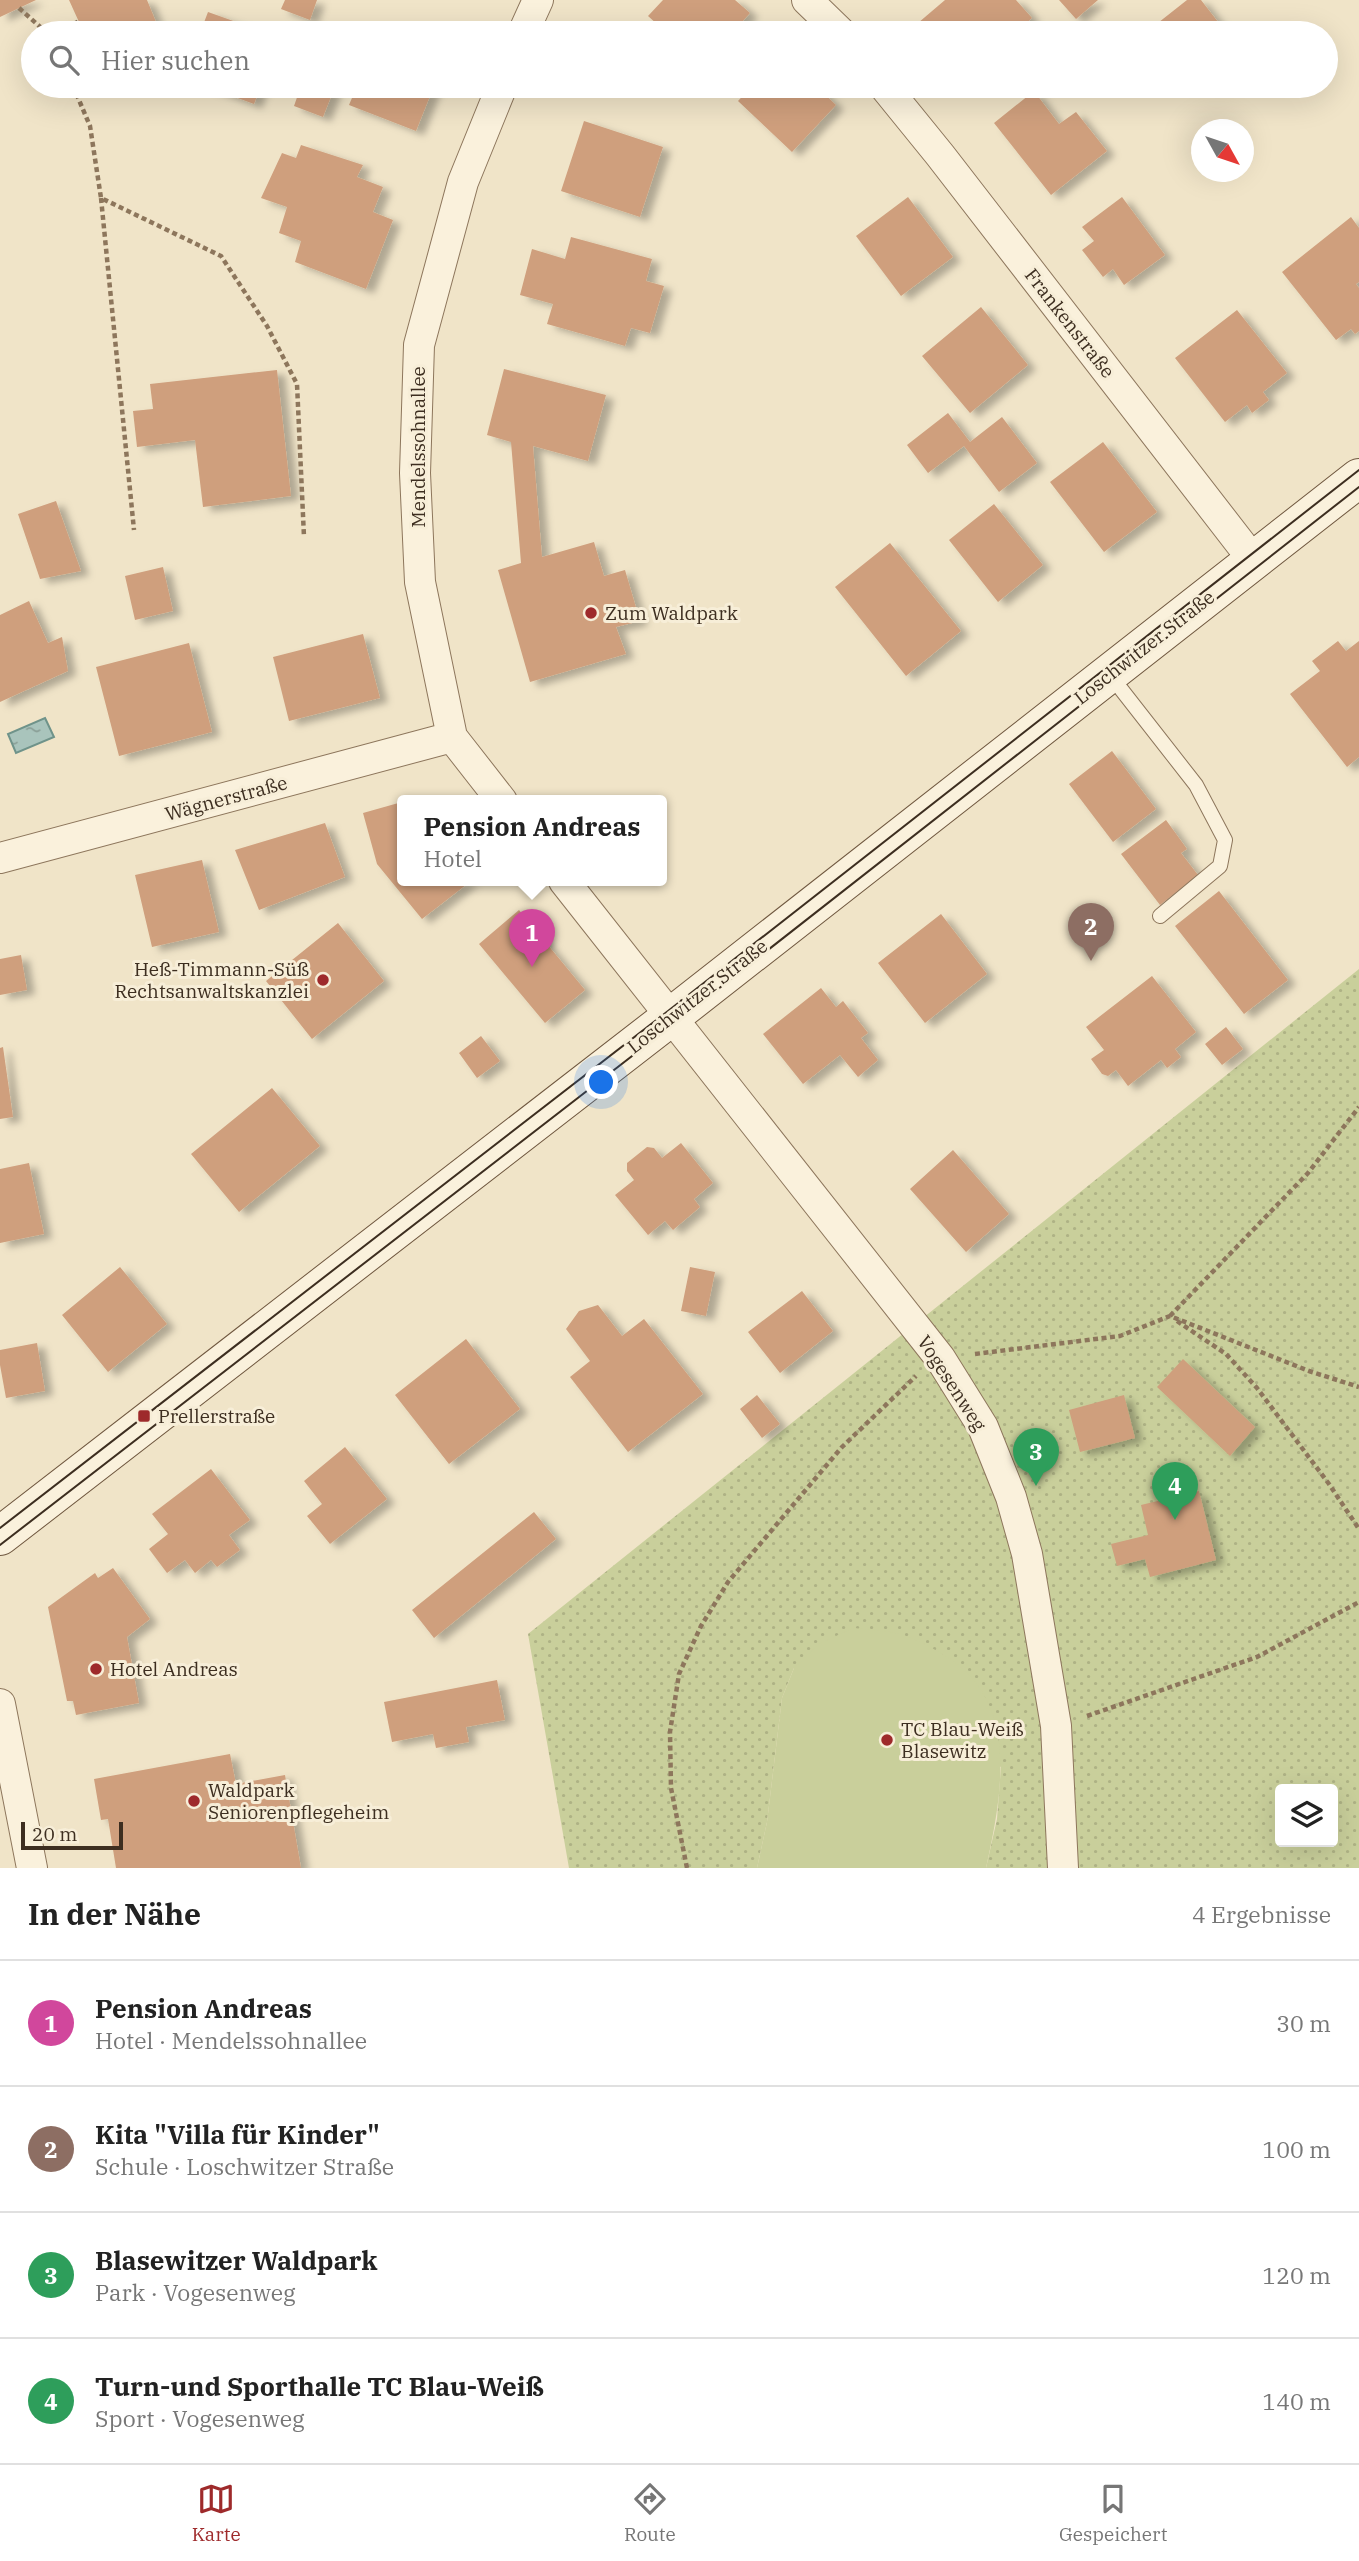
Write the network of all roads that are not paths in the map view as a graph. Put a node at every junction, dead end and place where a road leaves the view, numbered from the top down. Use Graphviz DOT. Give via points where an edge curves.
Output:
graph roads {
  1 [pos="538,0"];
  2 [pos="807,0"];
  3 [pos="528,21"];
  4 [pos="829,21"];
  5 [pos="497,98"];
  6 [pos="894,98"];
  7 [pos="1359,478"];
  8 [pos="1254,561"];
  9 [pos="1109,674"];
  10 [pos="452,737"];
  11 [pos="497,795"];
  12 [pos="0,858"];
  13 [pos="568,886"];
  14 [pos="1160,916"];
  15 [pos="671,1016"];
  16 [pos="0,1536"];
  17 [pos="0,1704"];
  18 [pos="32,1868"];
  19 [pos="1063,1868"];
  1 -- 3 [label="street"];
  2 -- 4 [label="street"];
  5 -- 10 [label="street, Mendelssohnallee" via="464,182 419,345 415,473 420,582"];
  6 -- 8 [label="street, Frankenstraße"];
  7 -- 8 [label="street, Loschwitzer Straße"];
  8 -- 9 [label="street, Loschwitzer Straße"];
  9 -- 14 [label="lane" via="1196,785 1226,840 1220,866"];
  9 -- 15 [label="street, Loschwitzer Straße"];
  10 -- 11 [label="street, Mendelssohnallee"];
  10 -- 12 [label="street, Wägnerstraße"];
  13 -- 15 [label="street"];
  15 -- 16 [label="street, Loschwitzer Straße"];
  15 -- 19 [label="street, Vogesenweg" via="940,1358 983,1427 1011,1497 1027,1554 1056,1726"];
  17 -- 18 [label="street"];
}
